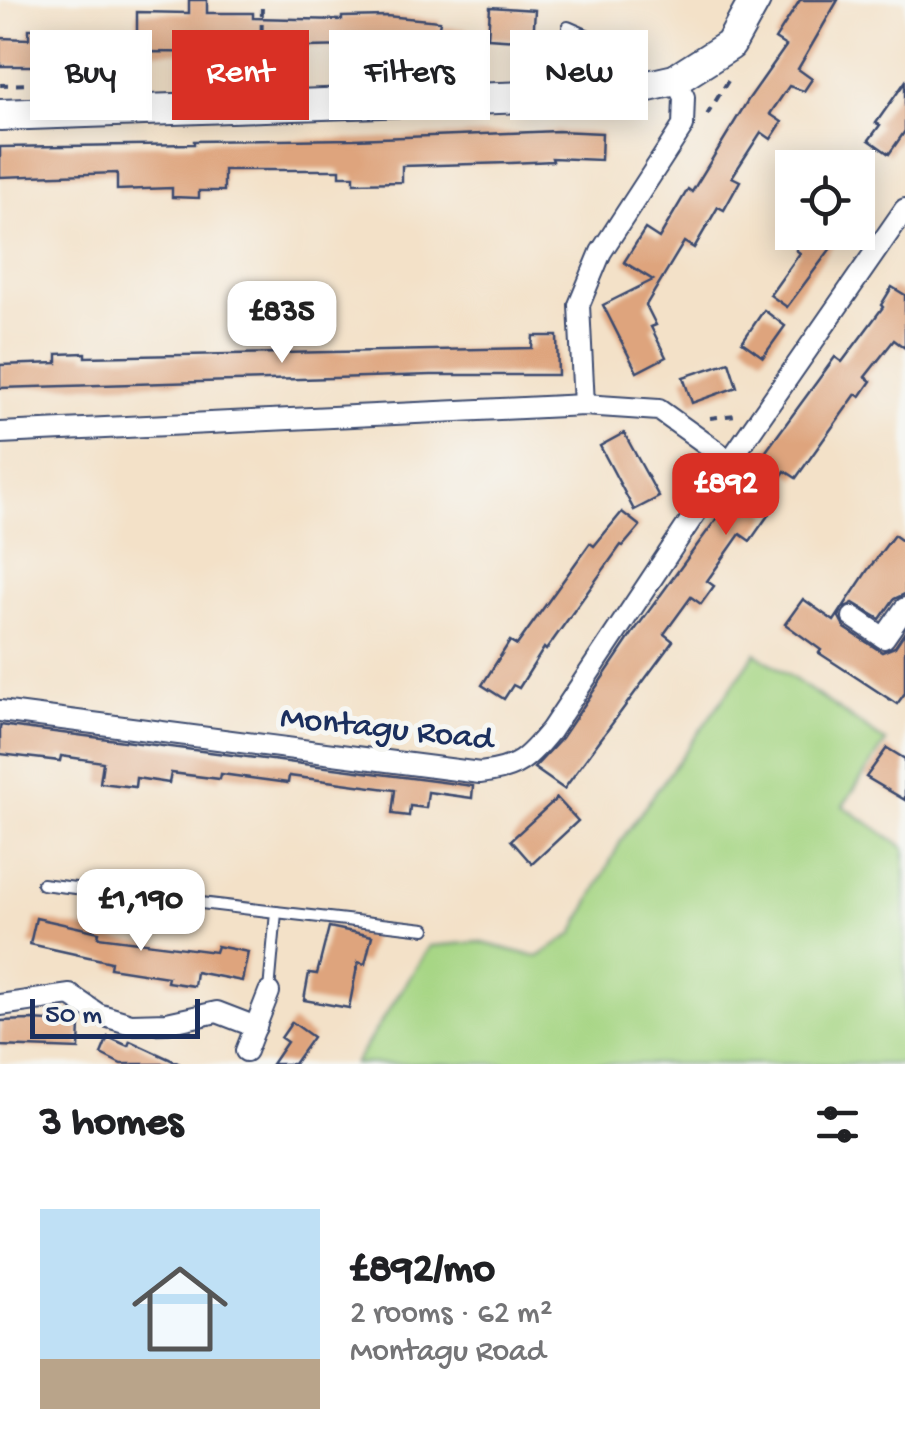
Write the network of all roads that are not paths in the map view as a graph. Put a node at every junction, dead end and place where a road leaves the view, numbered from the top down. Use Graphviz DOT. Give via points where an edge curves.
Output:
graph roads {
  1 [pos="755,0"];
  2 [pos="568,27"];
  3 [pos="662,83"];
  4 [pos="0,115"];
  5 [pos="905,209"];
  6 [pos="584,405"];
  7 [pos="0,433"];
  8 [pos="730,461"];
  9 [pos="905,608"];
  10 [pos="853,617"];
  11 [pos="0,712"];
  12 [pos="42,884"];
  13 [pos="276,912"];
  14 [pos="425,930"];
  15 [pos="269,992"];
  16 [pos="0,1005"];
  17 [pos="256,1028"];
  18 [pos="246,1051"];
  1 -- 3 [label="street" via="730,45"];
  2 -- 3 [label="lane" via="620,49"];
  3 -- 4 [label="street" via="613,94"];
  3 -- 6 [label="street" via="684,97 684,126 601,252 579,305"];
  5 -- 8 [label="street, Montagu Road"];
  6 -- 7 [label="street"];
  6 -- 8 [label="street" via="659,410"];
  8 -- 11 [label="street, Montagu Road" via="551,730 507,770 480,773"];
  9 -- 10 [label="street" via="884,638"];
  12 -- 13 [label="lane"];
  13 -- 14 [label="lane"];
  13 -- 15 [label="lane"];
  15 -- 17 [label="street"];
  16 -- 17 [label="street" via="70,995 98,1014 131,1024 217,1012"];
  17 -- 18 [label="street"];
}
